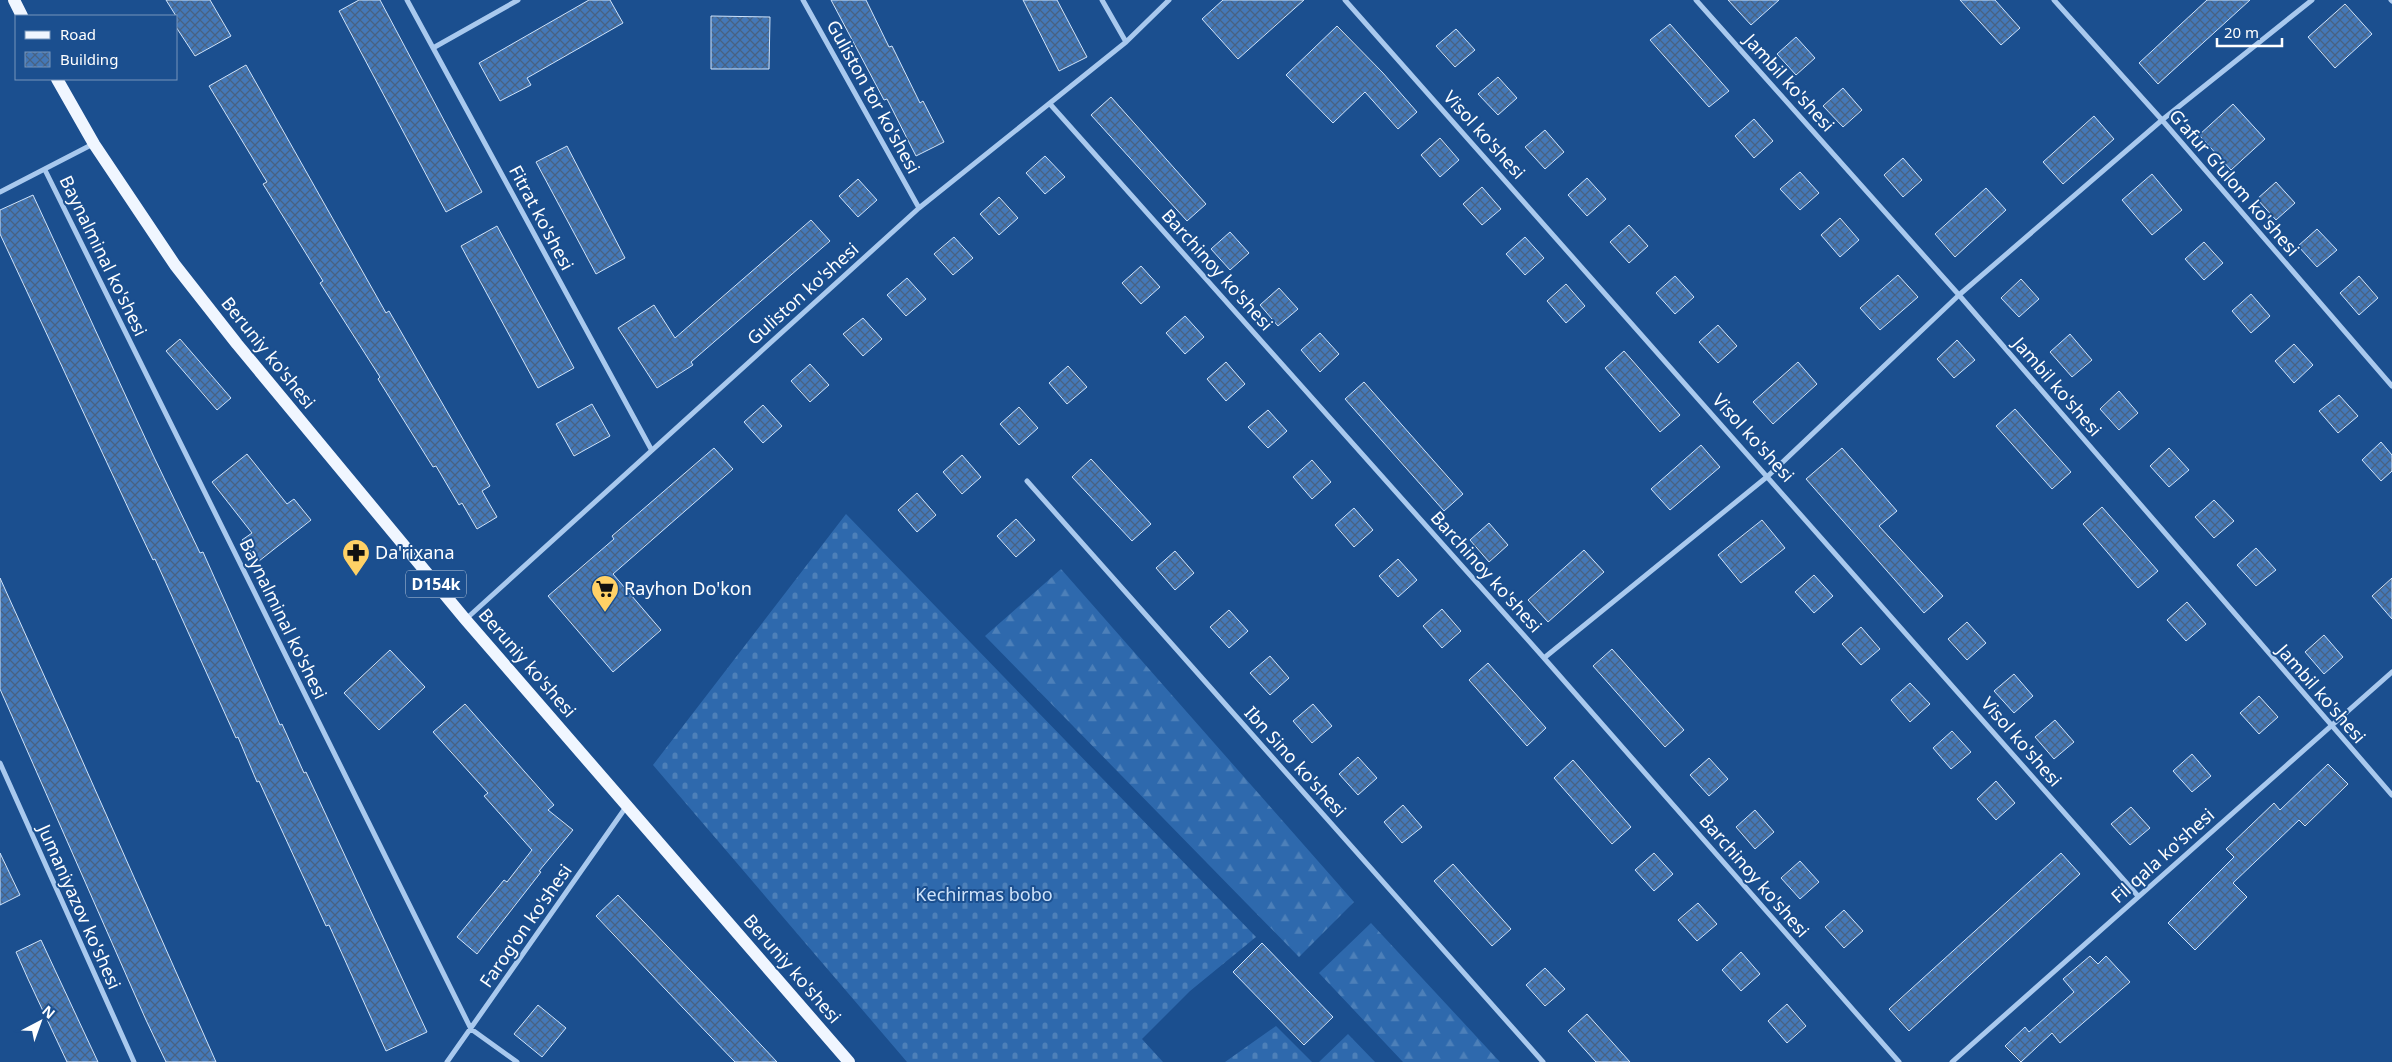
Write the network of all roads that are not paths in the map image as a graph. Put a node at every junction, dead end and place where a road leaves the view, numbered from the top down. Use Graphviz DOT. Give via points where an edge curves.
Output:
graph roads {
  1 [pos="14,0"];
  2 [pos="407,0"];
  3 [pos="518,0"];
  4 [pos="803,0"];
  5 [pos="1102,0"];
  6 [pos="1168,0"];
  7 [pos="1345,0"];
  8 [pos="1696,0"];
  9 [pos="2054,0"];
  10 [pos="2312,0"];
  11 [pos="22,15"];
  12 [pos="1126,42"];
  13 [pos="433,48"];
  14 [pos="58,80"];
  15 [pos="1050,104"];
  16 [pos="2162,120"];
  17 [pos="94,144"];
  18 [pos="45,170"];
  19 [pos="0,192"];
  20 [pos="919,208"];
  21 [pos="1959,295"];
  22 [pos="2392,386"];
  23 [pos="651,449"];
  24 [pos="1768,476"];
  25 [pos="1028,481"];
  26 [pos="465,619"];
  27 [pos="1544,658"];
  28 [pos="2392,672"];
  29 [pos="2330,725"];
  30 [pos="0,763"];
  31 [pos="2392,795"];
  32 [pos="627,806"];
  33 [pos="2138,896"];
  34 [pos="471,1029"];
  35 [pos="134,1062"];
  36 [pos="447,1062"];
  37 [pos="517,1062"];
  38 [pos="849,1062"];
  39 [pos="1543,1062"];
  40 [pos="1899,1062"];
  41 [pos="1952,1062"];
  1 -- 11 [label="main road"];
  2 -- 13 [label="street, Fitrat ko'shesi"];
  3 -- 13 [label="street"];
  4 -- 20 [label="street, Guliston tor ko'shesi"];
  5 -- 12 [label="street"];
  6 -- 12 [label="street, Guliston ko'shesi"];
  7 -- 24 [label="street, Visol ko'shesi"];
  8 -- 21 [label="street, Jambil ko'shesi"];
  9 -- 16 [label="street, Gʻafur Gʻulom ko'shesi"];
  10 -- 16 [label="street"];
  12 -- 15 [label="street, Guliston ko'shesi"];
  13 -- 23 [label="street, Fitrat ko'shesi"];
  14 -- 17 [label="main road, Beruniy ko'shesi / D154k"];
  15 -- 20 [label="street, Guliston ko'shesi"];
  15 -- 27 [label="street, Barchinoy ko'shesi"];
  16 -- 21 [label="street"];
  16 -- 22 [label="street, Gʻafur Gʻulom ko'shesi"];
  17 -- 18 [label="street"];
  17 -- 26 [label="main road, Beruniy ko'shesi / D154k" via="176,265 237,344"];
  18 -- 19 [label="street"];
  18 -- 34 [label="street, Baynalminal ko'shesi"];
  20 -- 23 [label="street, Guliston ko'shesi"];
  21 -- 24 [label="street"];
  21 -- 29 [label="street, Jambil ko'shesi"];
  23 -- 26 [label="street, Guliston ko'shesi"];
  24 -- 27 [label="street"];
  24 -- 33 [label="street, Visol ko'shesi"];
  25 -- 39 [label="street, Ibn Sino ko'shesi"];
  26 -- 32 [label="main road, Beruniy ko'shesi / D154k"];
  27 -- 40 [label="street, Barchinoy ko'shesi"];
  28 -- 29 [label="street, Fil qala ko'shesi"];
  29 -- 31 [label="street, Jambil ko'shesi"];
  29 -- 33 [label="street, Fil qala ko'shesi"];
  30 -- 35 [label="street, Jumaniyazov ko'shesi"];
  32 -- 34 [label="street, Farog'on ko'shesi"];
  32 -- 38 [label="main road, Beruniy ko'shesi / D154k"];
  33 -- 41 [label="street, Fil qala ko'shesi"];
  34 -- 36 [label="street, Farog'on ko'shesi"];
  34 -- 37 [label="street, Baynalminal ko'shesi"];
}
